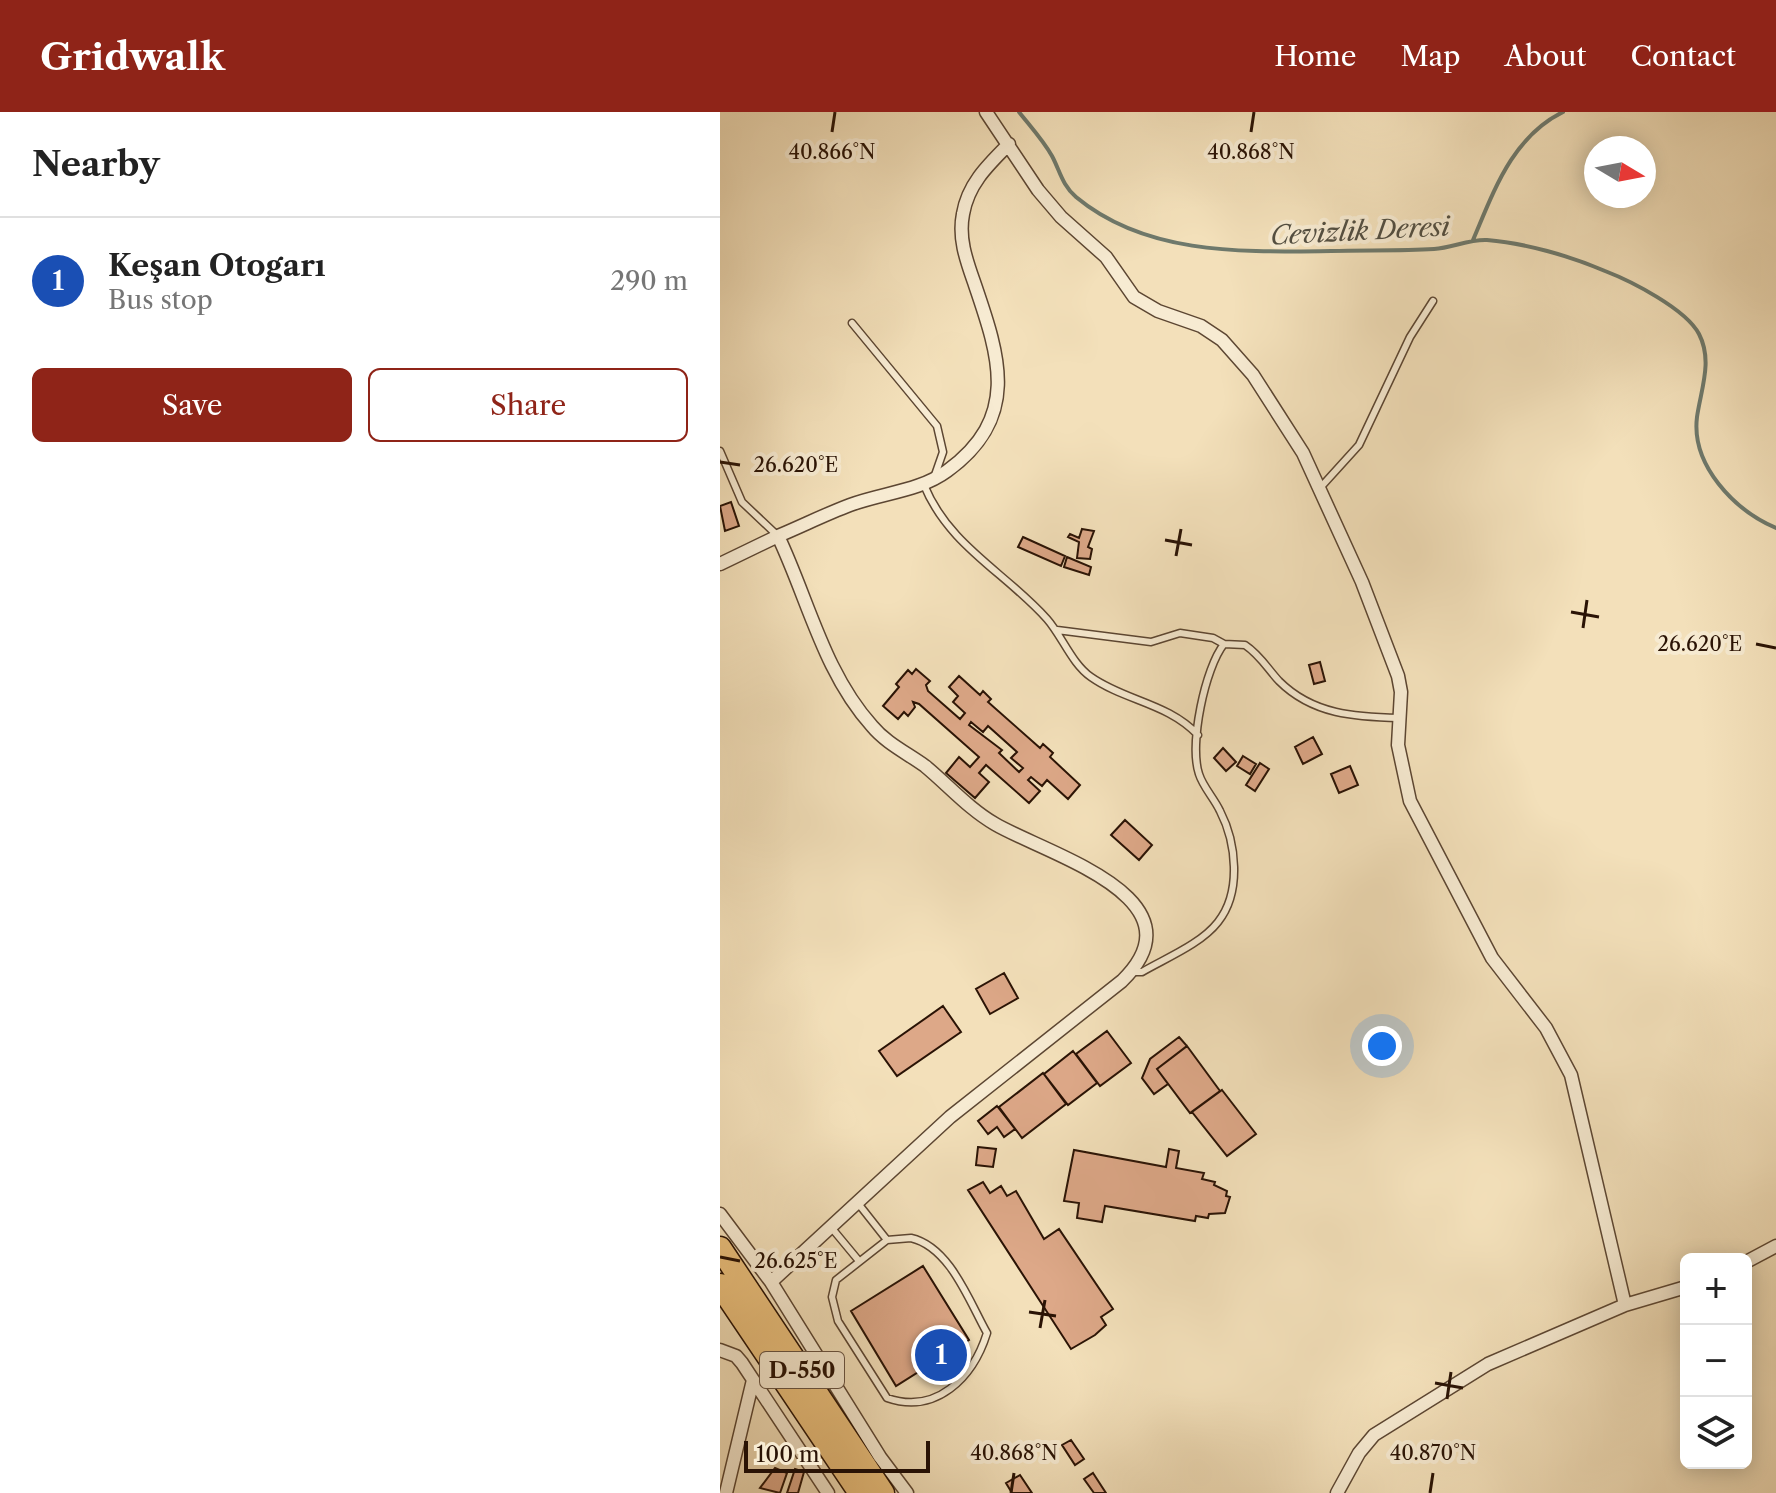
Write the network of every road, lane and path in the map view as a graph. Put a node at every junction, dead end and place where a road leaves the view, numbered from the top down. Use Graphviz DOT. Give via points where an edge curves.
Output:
graph roads {
  1 [pos="986,112"];
  2 [pos="1009,144"];
  3 [pos="1433,301"];
  4 [pos="852,323"];
  5 [pos="720,451"];
  6 [pos="930,482"];
  7 [pos="1319,489"];
  8 [pos="778,536"];
  9 [pos="720,564"];
  10 [pos="1056,630"];
  11 [pos="1224,644"];
  12 [pos="1400,718"];
  13 [pos="1198,735"];
  14 [pos="1130,972"];
  15 [pos="857,1201"];
  16 [pos="720,1214"];
  17 [pos="830,1226"];
  18 [pos="887,1240"];
  19 [pos="1776,1246"];
  20 [pos="720,1248"];
  21 [pos="1752,1259"];
  22 [pos="859,1261"];
  23 [pos="771,1282"];
  24 [pos="720,1285"];
  25 [pos="1680,1289"];
  26 [pos="1625,1305"];
  27 [pos="720,1350"];
  28 [pos="753,1380"];
  29 [pos="724,1492"];
  30 [pos="828,1493"];
  31 [pos="860,1493"];
  32 [pos="883,1493"];
  33 [pos="907,1493"];
  34 [pos="1337,1493"];
  1 -- 2 [label="street"];
  2 -- 6 [label="street" via="980,173 968,198 961,234 996,351 995,409 972,450"];
  2 -- 7 [label="street" via="1038,190 1106,257 1134,297 1201,326 1233,353 1260,385"];
  3 -- 7 [label="lane" via="1410,337 1359,445"];
  4 -- 6 [label="lane" via="937,426 943,452"];
  5 -- 8 [label="lane" via="742,502"];
  6 -- 8 [label="street" via="849,506"];
  6 -- 10 [label="lane" via="934,508 958,540 1025,596"];
  7 -- 12 [label="street" via="1391,655 1400,684"];
  8 -- 9 [label="street"];
  8 -- 14 [label="street" via="825,653 872,727 990,821 1086,867 1119,889 1146,929 1142,956"];
  10 -- 11 [label="lane" via="1151,642 1180,633"];
  10 -- 13 [label="lane" via="1089,676 1177,717"];
  11 -- 12 [label="lane" via="1245,645 1277,679 1320,707 1355,718"];
  11 -- 13 [label="lane" via="1212,664"];
  12 -- 26 [label="street" via="1403,771 1424,831 1492,958 1546,1028 1571,1075"];
  13 -- 14 [label="lane" via="1199,774 1219,808 1231,844 1230,897 1223,916 1209,931 1142,972"];
  14 -- 15 [label="street" via="950,1117"];
  15 -- 17 [label="street"];
  15 -- 18 [label="lane"];
  16 -- 23 [label="street"];
  17 -- 22 [label="lane"];
  17 -- 23 [label="street"];
  18 -- 22 [label="lane"];
  18 -- 22 [label="lane" via="927,1242 952,1270 987,1333 971,1370 919,1405 887,1398 838,1321 832,1297 836,1280"];
  19 -- 21 [label="street"];
  20 -- 32 [label="highway, D-550"];
  23 -- 33 [label="street"];
  24 -- 31 [label="highway, D-550"];
  25 -- 26 [label="street"];
  26 -- 34 [label="street" via="1488,1364 1384,1428 1359,1453"];
  27 -- 28 [label="street" via="736,1356"];
  28 -- 29 [label="street"];
  28 -- 30 [label="street"];
}
